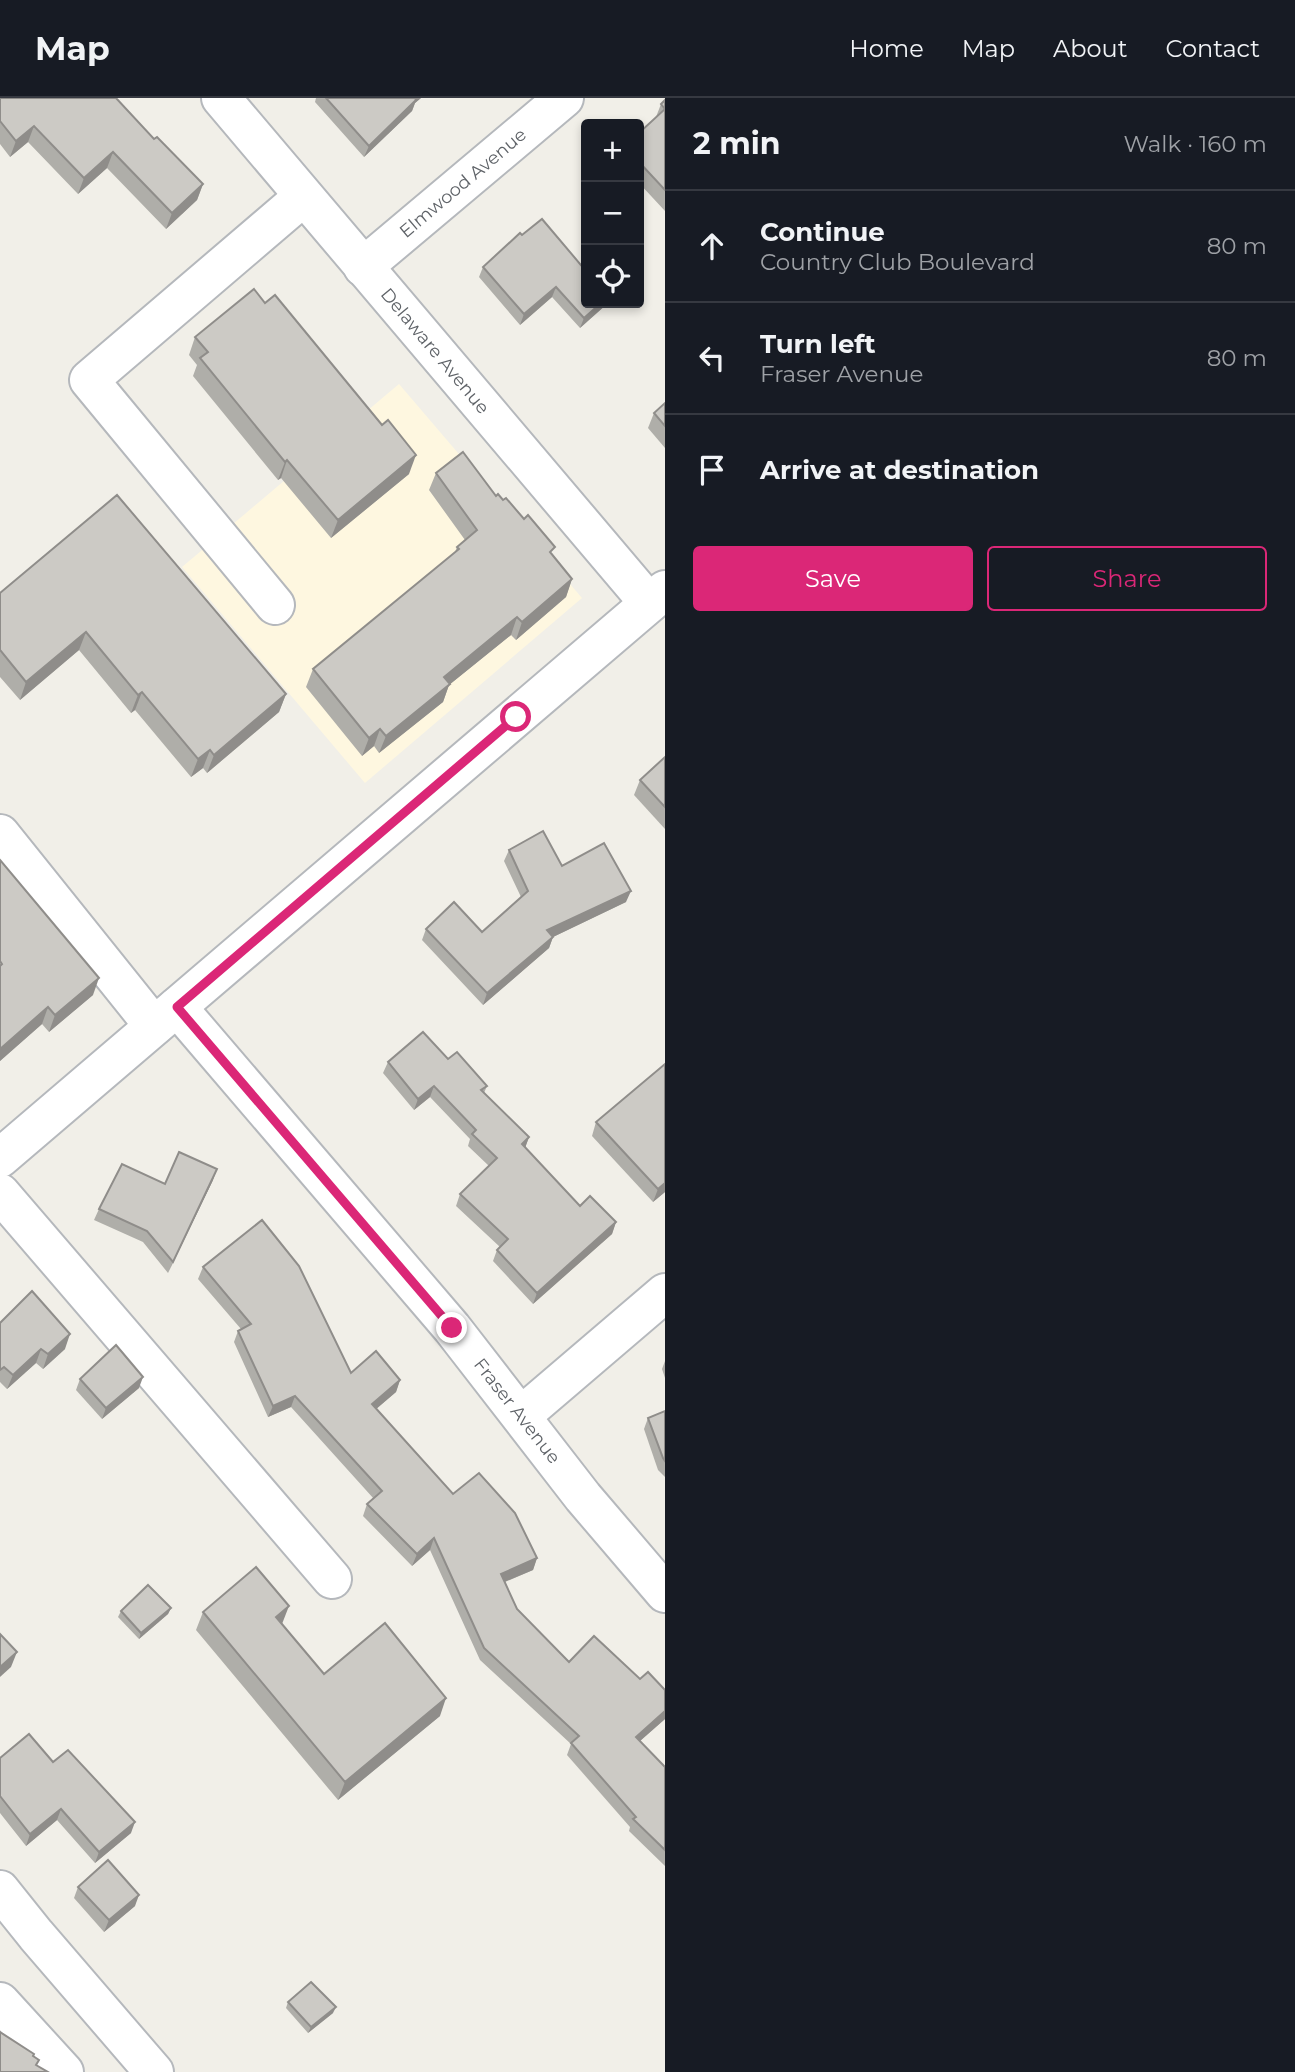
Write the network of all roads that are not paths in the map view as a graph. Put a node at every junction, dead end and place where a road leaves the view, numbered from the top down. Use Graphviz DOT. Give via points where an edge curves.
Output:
graph roads {
  1 [pos="221,98"];
  2 [pos="564,98"];
  3 [pos="303,197"];
  4 [pos="363,267"];
  5 [pos="657,597"];
  6 [pos="275,605"];
  7 [pos="0,834"];
  8 [pos="165,1016"];
  9 [pos="0,1158"];
  10 [pos="0,1193"];
  11 [pos="665,1293"];
  12 [pos="521,1416"];
  13 [pos="332,1579"];
  14 [pos="665,1593"];
  15 [pos="0,1890"];
  16 [pos="0,2002"];
  17 [pos="64,2072"];
  18 [pos="154,2072"];
  1 -- 3 [label="street, Delaware Avenue"];
  2 -- 4 [label="street, Elmwood Avenue"];
  3 -- 4 [label="street, Delaware Avenue"];
  3 -- 6 [label="street" via="89,380"];
  4 -- 5 [label="street, Delaware Avenue"];
  5 -- 8 [label="street"];
  7 -- 8 [label="street, Fraser Avenue"];
  8 -- 9 [label="street"];
  8 -- 12 [label="street, Fraser Avenue" via="452,1328"];
  10 -- 13 [label="street"];
  11 -- 12 [label="street"];
  12 -- 14 [label="street, Fraser Avenue"];
  15 -- 18 [label="street"];
  16 -- 17 [label="street"];
}
